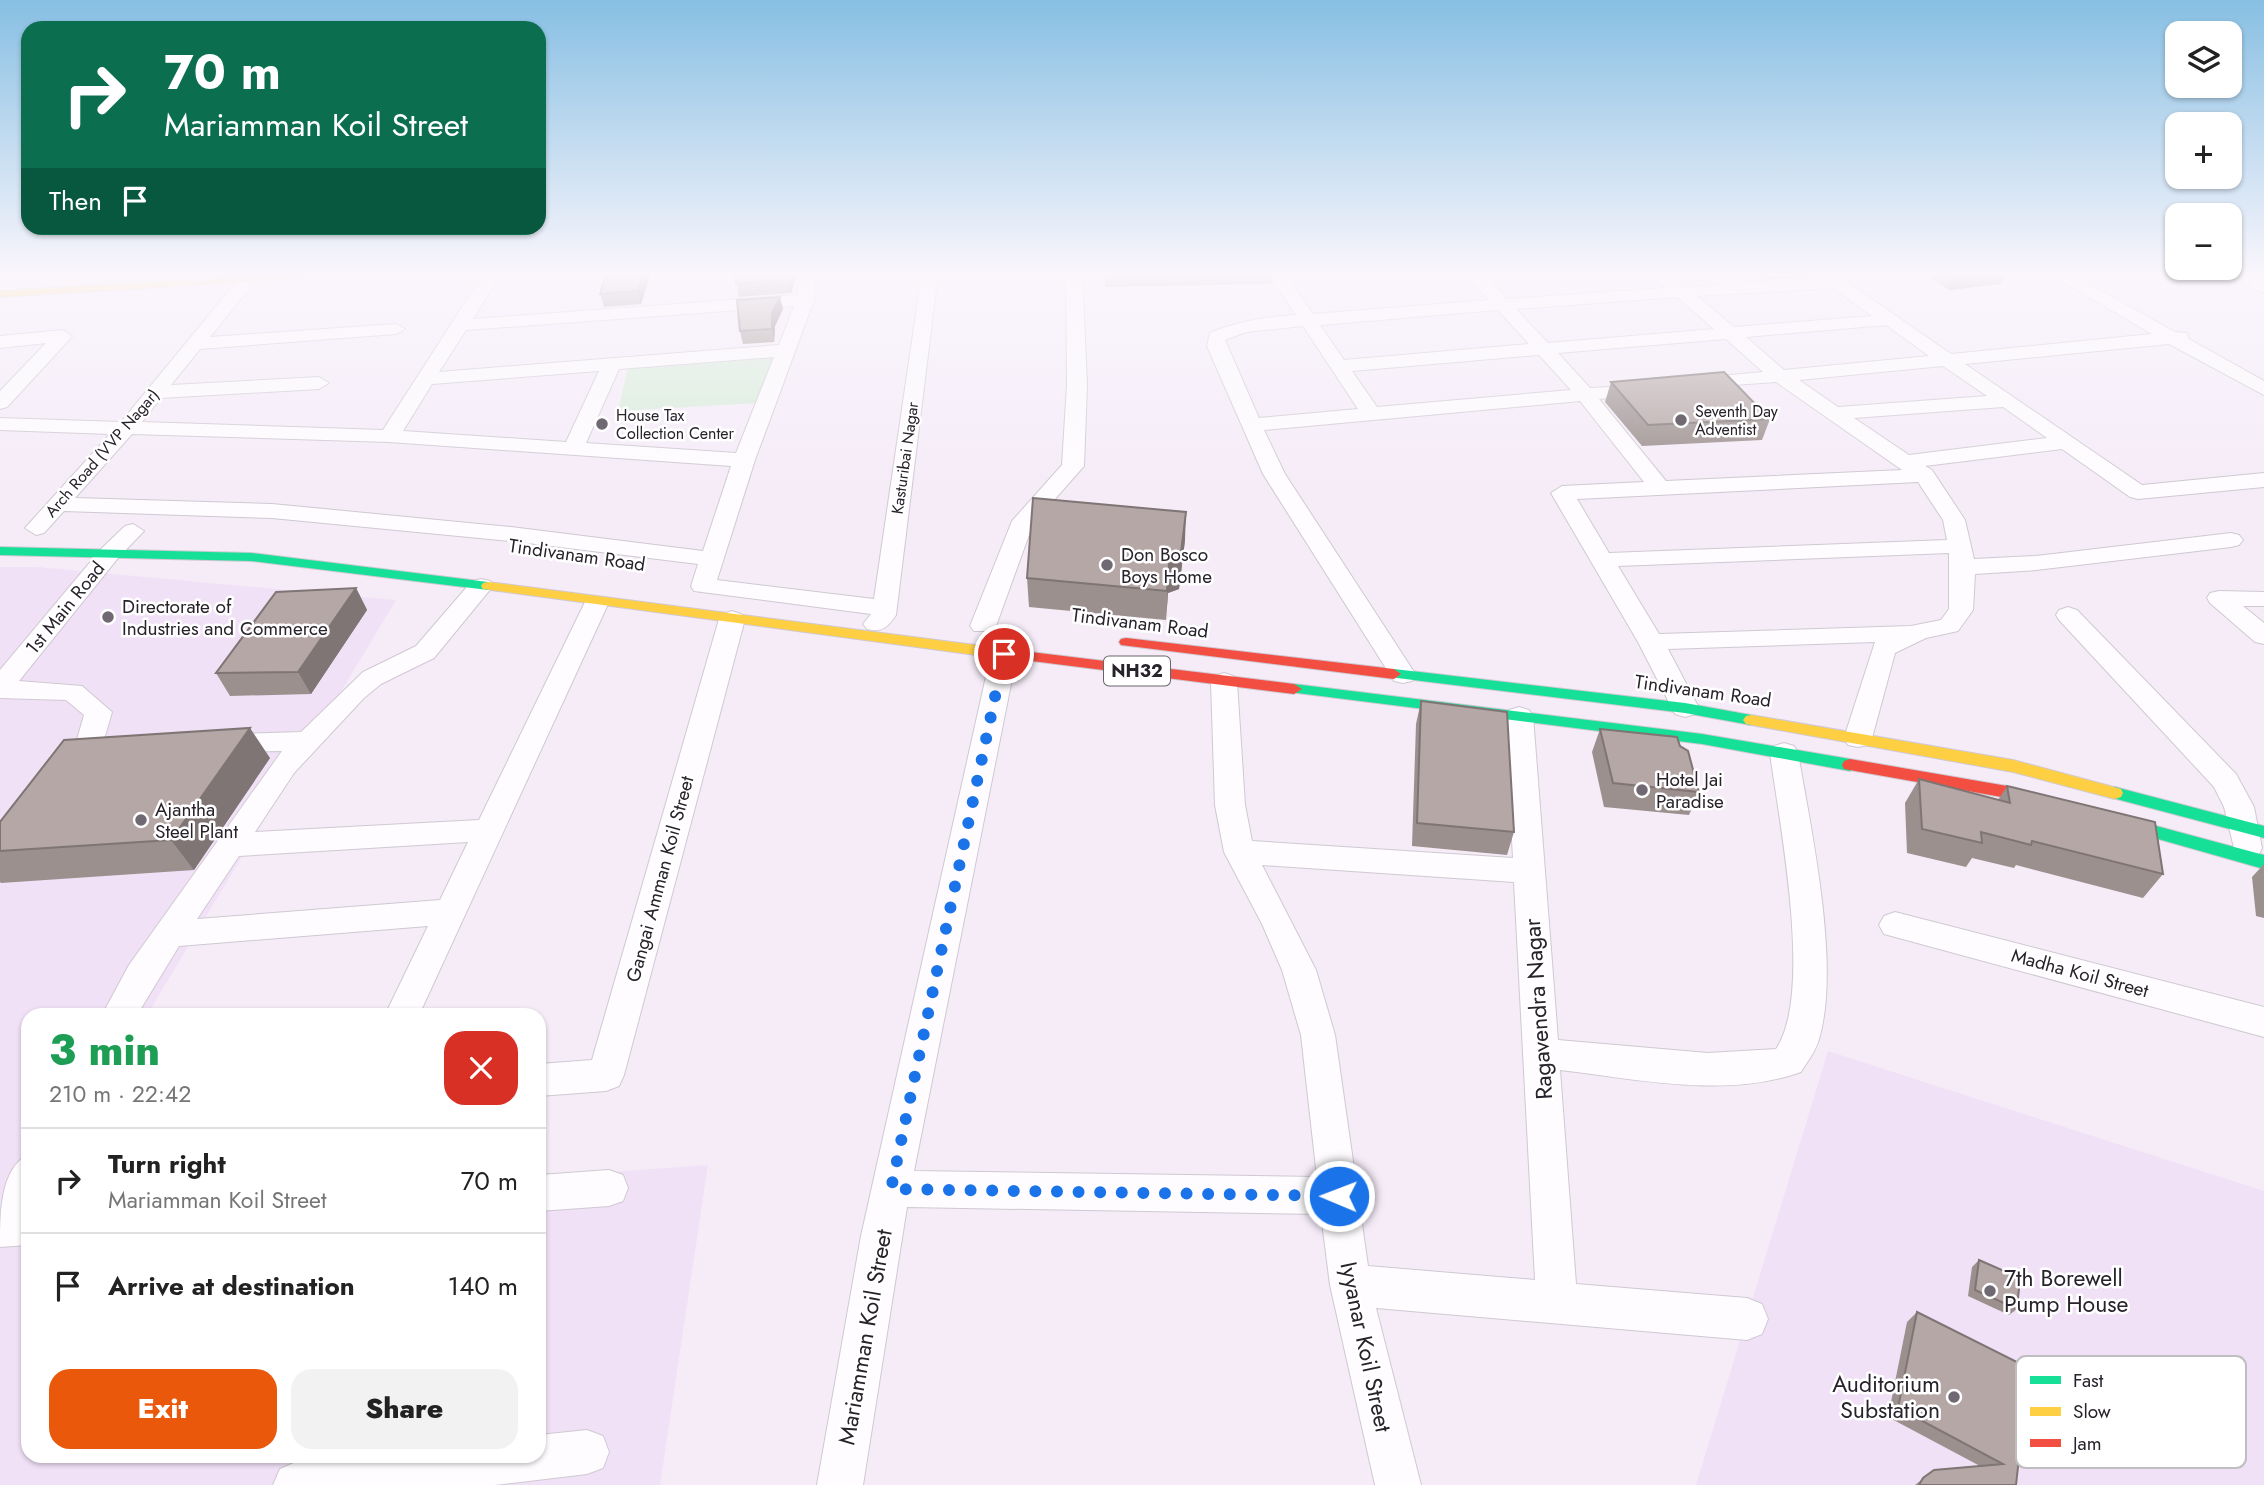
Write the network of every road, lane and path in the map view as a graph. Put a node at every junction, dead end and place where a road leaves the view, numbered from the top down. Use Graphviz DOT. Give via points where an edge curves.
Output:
graph roads {
  1 [pos="57,342"];
  2 [pos="219,342"];
  3 [pos="449,342"];
  4 [pos="789,342"];
  5 [pos="922,342"];
  6 [pos="1076,342"];
  7 [pos="1216,342"];
  8 [pos="1324,342"];
  9 [pos="1539,342"];
  10 [pos="1596,342"];
  11 [pos="1739,342"];
  12 [pos="1920,342"];
  13 [pos="2133,342"];
  14 [pos="2183,342"];
  15 [pos="196,344"];
  16 [pos="1543,347"];
  17 [pos="786,350"];
  18 [pos="1947,361"];
  19 [pos="611,365"];
  20 [pos="1339,366"];
  21 [pos="1780,376"];
  22 [pos="425,379"];
  23 [pos="319,383"];
  24 [pos="2264,390"];
  25 [pos="156,392"];
  26 [pos="1586,395"];
  27 [pos="2006,401"];
  28 [pos="0,403"];
  29 [pos="1832,413"];
  30 [pos="1372,415"];
  31 [pos="0,424"];
  32 [pos="1251,425"];
  33 [pos="127,427"];
  34 [pos="389,436"];
  35 [pos="2066,442"];
  36 [pos="573,449"];
  37 [pos="744,460"];
  38 [pos="1903,462"];
  39 [pos="1924,475"];
  40 [pos="2264,480"];
  41 [pos="1660,488"];
  42 [pos="58,503"];
  43 [pos="39,528"];
  44 [pos="139,531"];
  45 [pos="2231,540"];
  46 [pos="108,542"];
  47 [pos="0,551"];
  48 [pos="1961,557"];
  49 [pos="712,559"];
  50 [pos="1600,560"];
  51 [pos="481,586"];
  52 [pos="686,592"];
  53 [pos="2264,599"];
  54 [pos="597,602"];
  55 [pos="891,613"];
  56 [pos="2068,615"];
  57 [pos="732,619"];
  58 [pos="1919,632"];
  59 [pos="989,633"];
  60 [pos="865,636"];
  61 [pos="2264,636"];
  62 [pos="1105,640"];
  63 [pos="1651,642"];
  64 [pos="1403,675"];
  65 [pos="1224,681"];
  66 [pos="0,688"];
  67 [pos="1685,708"];
  68 [pos="1519,716"];
  69 [pos="1858,738"];
  70 [pos="305,741"];
  71 [pos="197,743"];
  72 [pos="1784,753"];
  73 [pos="57,788"];
  74 [pos="2064,807"];
  75 [pos="2089,814"];
  76 [pos="490,830"];
  77 [pos="230,845"];
  78 [pos="2255,845"];
  79 [pos="1239,852"];
  80 [pos="1528,871"];
  81 [pos="451,912"];
  82 [pos="1895,925"];
  83 [pos="169,934"];
  84 [pos="123,1008"];
  85 [pos="405,1008"];
  86 [pos="2264,1022"];
  87 [pos="1540,1053"];
  88 [pos="546,1079"];
  89 [pos="21,1185"];
  90 [pos="609,1188"];
  91 [pos="891,1189"];
  92 [pos="546,1192"];
  93 [pos="1339,1196"];
  94 [pos="0,1222"];
  95 [pos="21,1226"];
  96 [pos="0,1228"];
  97 [pos="1350,1285"];
  98 [pos="1558,1302"];
  99 [pos="1747,1319"];
  100 [pos="587,1452"];
  101 [pos="546,1457"];
  102 [pos="490,1463"];
  103 [pos="296,1485"];
  104 [pos="840,1485"];
  105 [pos="1398,1485"];
  1 -- 28 [label="street"];
  2 -- 15 [label="street"];
  3 -- 22 [label="street"];
  4 -- 17 [label="street"];
  5 -- 55 [label="street, Kasturibai Nagar"];
  6 -- 59 [label="street, Mariamman Koil Street" via="1073,466 1023,521 1014,538"];
  7 -- 32 [label="street"];
  8 -- 20 [label="street"];
  9 -- 16 [label="street"];
  10 -- 16 [label="street"];
  11 -- 21 [label="street"];
  12 -- 18 [label="street"];
  13 -- 18 [label="street"];
  14 -- 24 [label="street"];
  15 -- 25 [label="street, Arch Road (VVP Nagar)"];
  16 -- 20 [label="street"];
  16 -- 26 [label="street"];
  17 -- 19 [label="street"];
  17 -- 37 [label="street"];
  18 -- 21 [label="street"];
  18 -- 27 [label="street"];
  19 -- 22 [label="street"];
  19 -- 36 [label="street"];
  20 -- 30 [label="street"];
  21 -- 26 [label="street"];
  21 -- 29 [label="street"];
  22 -- 34 [label="street"];
  23 -- 25 [label="street"];
  25 -- 33 [label="street, Arch Road (VVP Nagar)"];
  26 -- 30 [label="street"];
  26 -- 41 [label="street"];
  27 -- 29 [label="street"];
  27 -- 35 [label="street"];
  29 -- 38 [label="street"];
  30 -- 32 [label="street"];
  31 -- 33 [label="street"];
  32 -- 64 [label="street" via="1274,474"];
  33 -- 34 [label="street"];
  33 -- 42 [label="street, Arch Road (VVP Nagar)"];
  34 -- 36 [label="street"];
  35 -- 38 [label="street"];
  35 -- 40 [label="street" via="2138,492"];
  36 -- 37 [label="street"];
  37 -- 49 [label="street"];
  38 -- 39 [label="street"];
  39 -- 41 [label="street"];
  39 -- 48 [label="street" via="1954,520"];
  41 -- 50 [label="street" via="1562,493"];
  42 -- 43 [label="street, Arch Road (VVP Nagar)"];
  42 -- 49 [label="street" via="286,512"];
  44 -- 46 [label="street, 1st Main Road"];
  45 -- 48 [label="street" via="2036,563"];
  46 -- 47 [label="main road, NH32"];
  46 -- 51 [label="main road, NH32"];
  46 -- 66 [label="street, 1st Main Road"];
  48 -- 50 [label="street"];
  48 -- 58 [label="street" via="1961,610 1949,626"];
  49 -- 55 [label="street" via="703,586"];
  50 -- 63 [label="street"];
  51 -- 54 [label="main road, NH32"];
  51 -- 70 [label="street" via="425,652 372,678"];
  52 -- 55 [label="main road"];
  53 -- 61 [label="street" via="2219,598"];
  54 -- 57 [label="main road, NH32"];
  54 -- 76 [label="street"];
  55 -- 60 [label="street"];
  56 -- 78 [label="street" via="2226,780"];
  57 -- 60 [label="main road, NH32"];
  57 -- 88 [label="street, Gangai Amman Koil Street" via="606,1075"];
  58 -- 63 [label="street"];
  58 -- 69 [label="street" via="1883,648"];
  59 -- 60 [label="main road, NH32"];
  59 -- 65 [label="main road, NH32"];
  59 -- 91 [label="street, Mariamman Koil Street"];
  62 -- 64 [label="main road, Tindivanam Road / NH32"];
  63 -- 67 [label="street"];
  64 -- 67 [label="main road, Tindivanam Road / NH32"];
  65 -- 68 [label="main road, NH32"];
  65 -- 79 [label="street, Iyyanar Koil Street" via="1230,806"];
  66 -- 73 [label="street" via="73,692 98,712 103,745"];
  67 -- 69 [label="main road, Tindivanam Road / NH32"];
  68 -- 72 [label="main road, NH32"];
  68 -- 80 [label="street, Ragavendra Nagar"];
  69 -- 78 [label="main road, Tindivanam Road / NH32" via="2013,766"];
  70 -- 71 [label="street"];
  70 -- 77 [label="street"];
  72 -- 74 [label="main road, NH32" via="2013,793"];
  72 -- 87 [label="street" via="1810,943 1808,1012 1801,1042 1789,1060 1771,1067 1689,1068"];
  75 -- 78 [label="main road"];
  76 -- 77 [label="street"];
  76 -- 81 [label="street"];
  77 -- 83 [label="street"];
  79 -- 80 [label="street"];
  79 -- 93 [label="street, Iyyanar Koil Street" via="1299,971 1318,1035"];
  80 -- 87 [label="street, Ragavendra Nagar"];
  81 -- 83 [label="street"];
  81 -- 85 [label="street"];
  82 -- 86 [label="street, Madha Koil Street"];
  83 -- 84 [label="street"];
  87 -- 98 [label="street, Ragavendra Nagar"];
  89 -- 94 [label="street"];
  90 -- 92 [label="street"];
  91 -- 93 [label="street"];
  91 -- 104 [label="street, Mariamman Koil Street"];
  93 -- 97 [label="street, Iyyanar Koil Street"];
  95 -- 96 [label="street"];
  97 -- 98 [label="street"];
  97 -- 105 [label="street, Iyyanar Koil Street"];
  98 -- 99 [label="street"];
  100 -- 101 [label="street"];
  102 -- 103 [label="street"];
}
